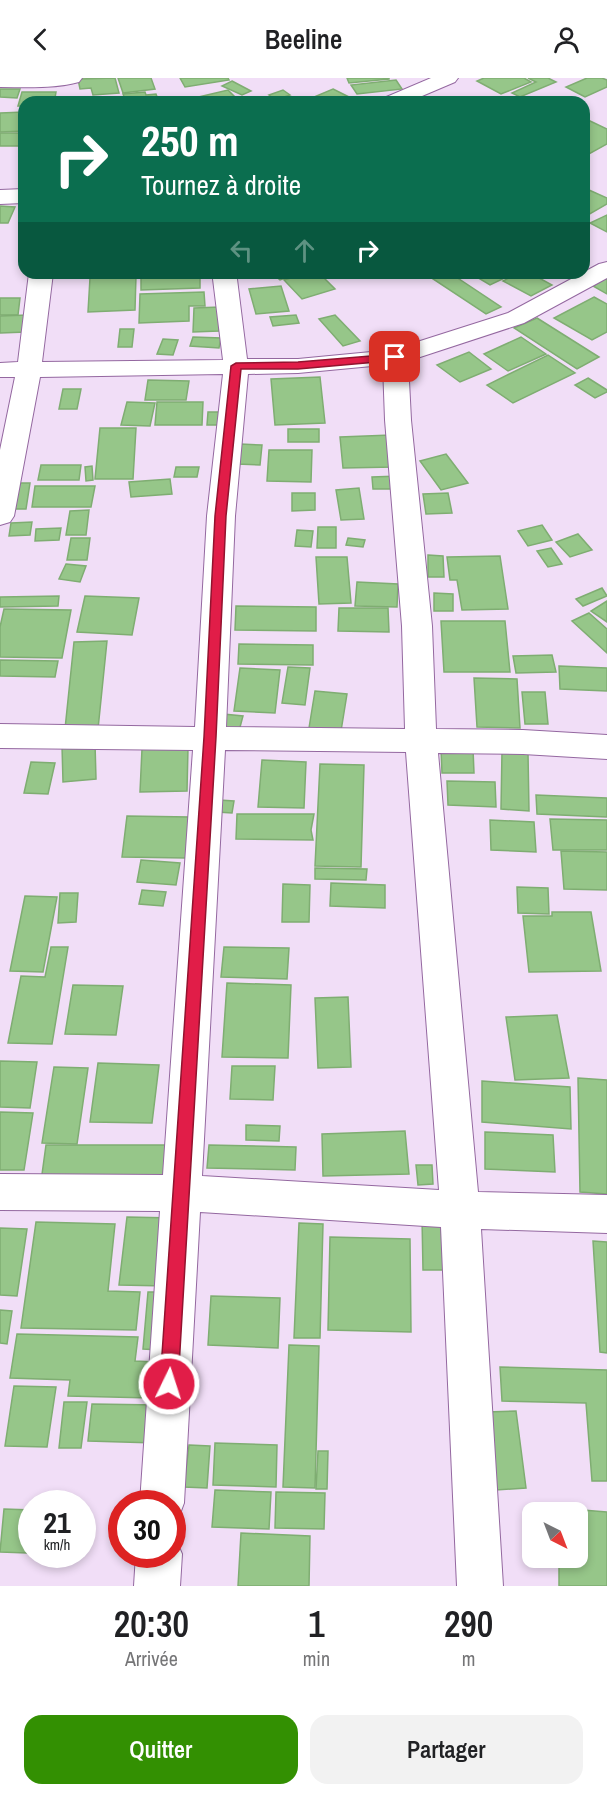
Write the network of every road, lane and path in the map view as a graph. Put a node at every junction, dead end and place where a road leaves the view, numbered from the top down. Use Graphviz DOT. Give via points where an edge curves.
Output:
graph roads {
  1 [pos="448,78"];
  2 [pos="0,81"];
  3 [pos="72,83"];
  4 [pos="405,96"];
  5 [pos="18,196"];
  6 [pos="0,197"];
  7 [pos="607,269"];
  8 [pos="590,278"];
  9 [pos="40,279"];
  10 [pos="225,279"];
  11 [pos="588,279"];
  12 [pos="395,357"];
  13 [pos="236,366"];
  14 [pos="0,370"];
  15 [pos="29,370"];
  16 [pos="0,516"];
  17 [pos="0,736"];
  18 [pos="210,737"];
  19 [pos="421,742"];
  20 [pos="607,747"];
  21 [pos="0,1192"];
  22 [pos="181,1193"];
  23 [pos="460,1210"];
  24 [pos="607,1214"];
  25 [pos="163,1490"];
  26 [pos="158,1568"];
  27 [pos="157,1586"];
  28 [pos="480,1586"];
  1 -- 4 [label="street"];
  2 -- 3 [label="street"];
  5 -- 6 [label="street"];
  7 -- 8 [label="street"];
  9 -- 15 [label="street"];
  10 -- 13 [label="street"];
  11 -- 12 [label="street" via="516,318"];
  12 -- 13 [label="street" via="298,366"];
  12 -- 19 [label="street" via="417,626"];
  13 -- 15 [label="street"];
  13 -- 18 [label="street" via="220,516"];
  14 -- 15 [label="street"];
  15 -- 16 [label="street"];
  17 -- 18 [label="street"];
  18 -- 19 [label="street"];
  18 -- 22 [label="street"];
  19 -- 20 [label="street"];
  19 -- 23 [label="street"];
  21 -- 22 [label="street"];
  22 -- 23 [label="street"];
  22 -- 25 [label="street"];
  23 -- 24 [label="street"];
  23 -- 28 [label="street"];
  26 -- 27 [label="street"];
}
